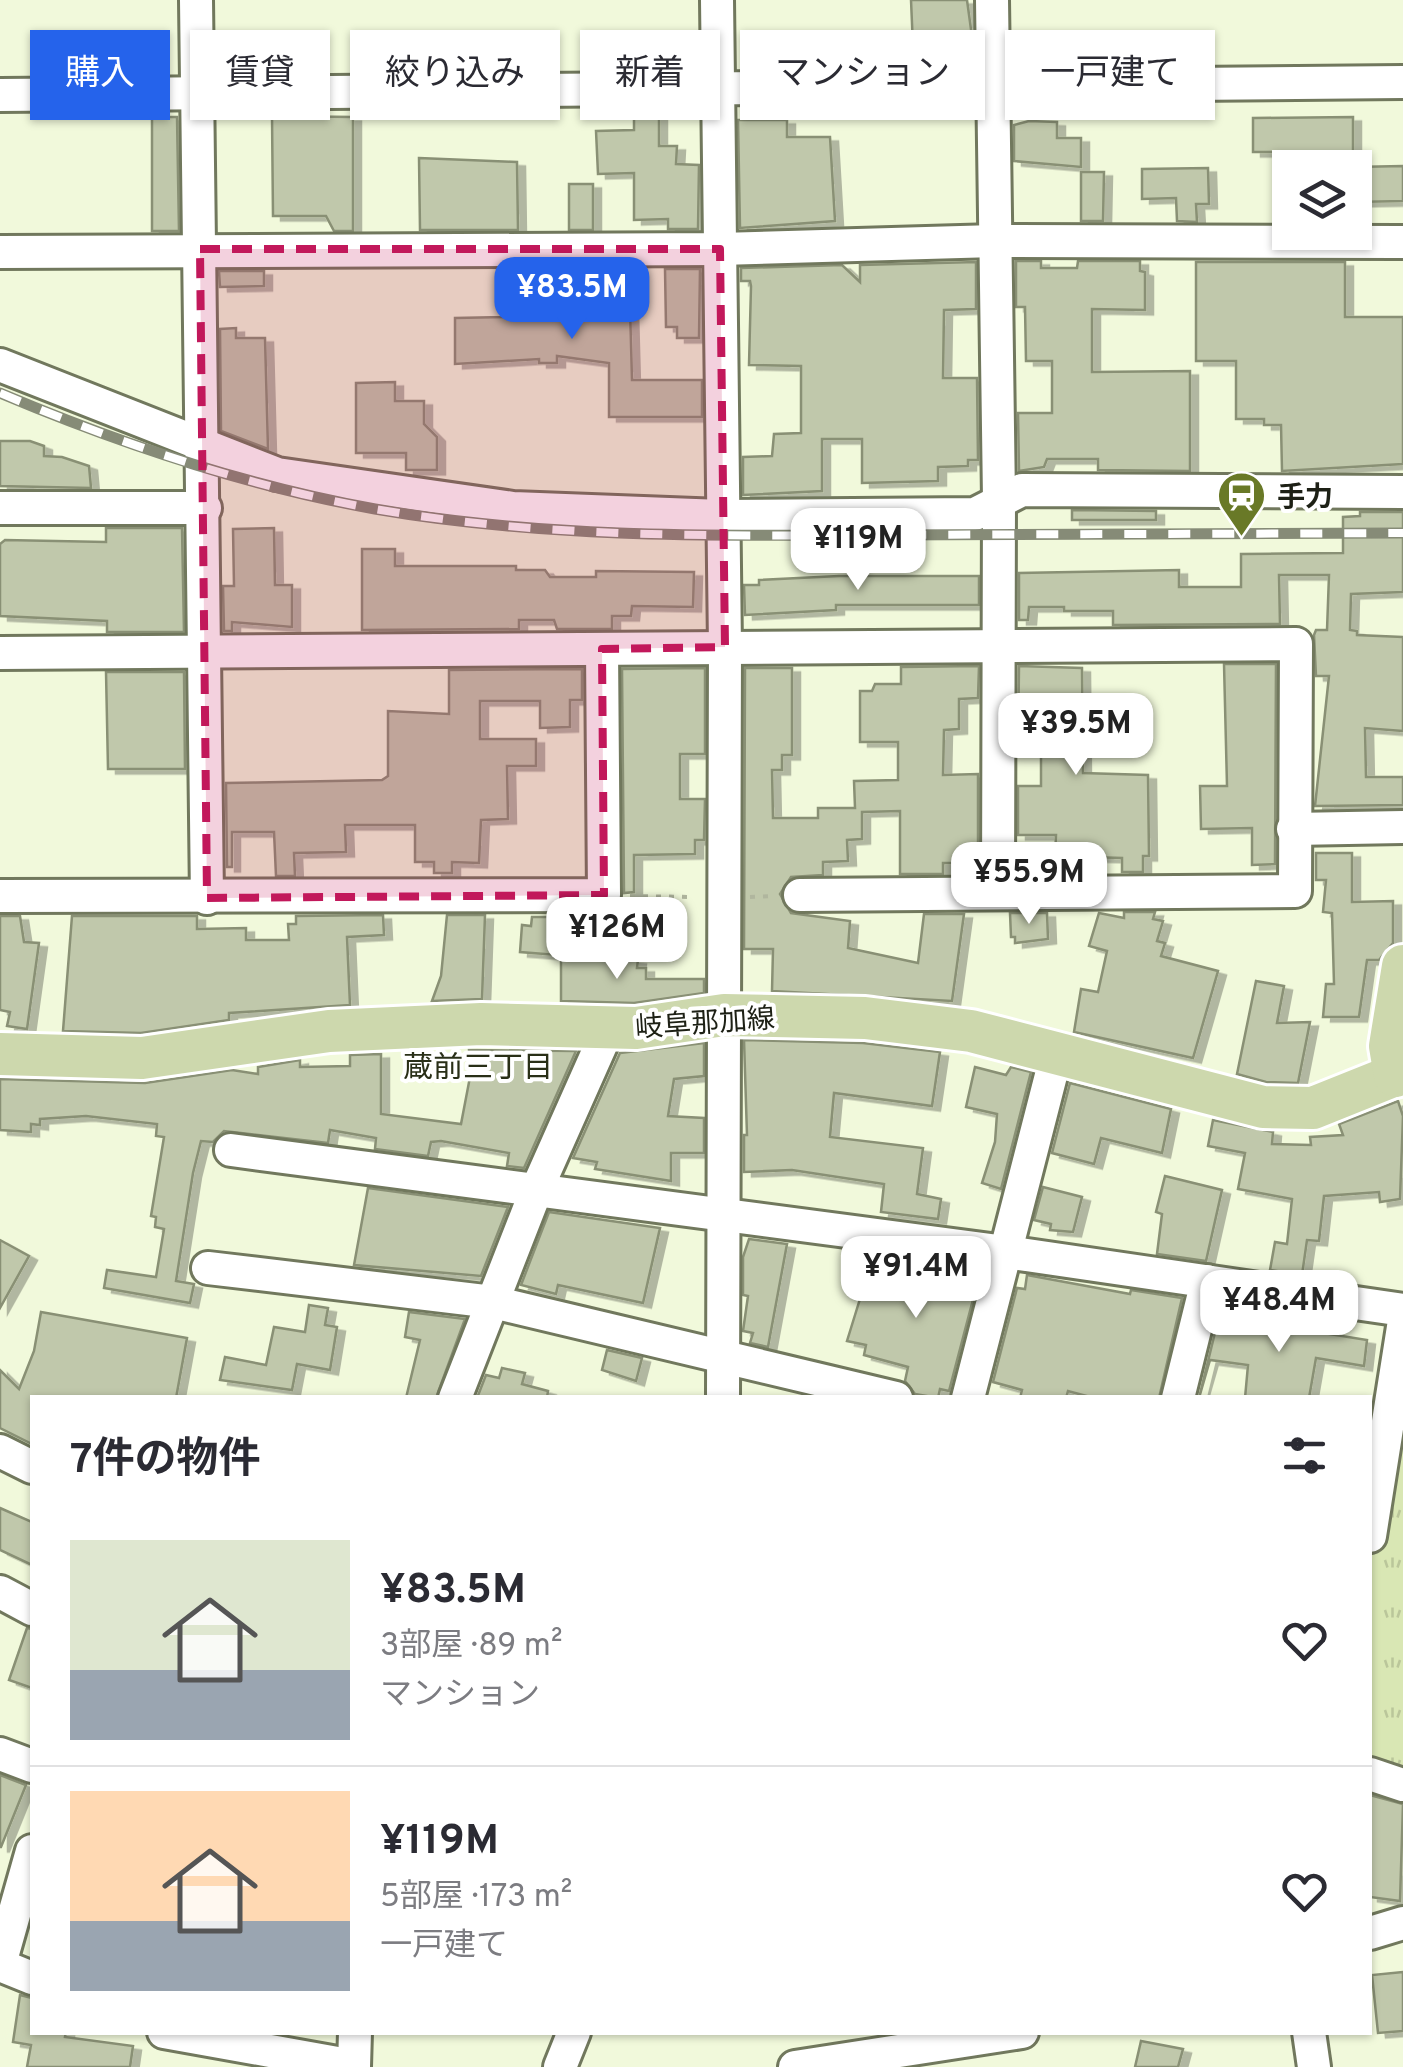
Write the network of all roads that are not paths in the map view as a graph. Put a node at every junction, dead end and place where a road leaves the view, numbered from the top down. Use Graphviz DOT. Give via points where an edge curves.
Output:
graph roads {
  1 [pos="196,0"];
  2 [pos="718,0"];
  3 [pos="992,0"];
  4 [pos="196,30"];
  5 [pos="718,30"];
  6 [pos="1403,82"];
  7 [pos="993,85"];
  8 [pos="720,88"];
  9 [pos="580,89"];
  10 [pos="330,91"];
  11 [pos="190,92"];
  12 [pos="0,94"];
  13 [pos="198,120"];
  14 [pos="718,120"];
  15 [pos="996,241"];
  16 [pos="1403,242"];
  17 [pos="720,249"];
  18 [pos="200,250"];
  19 [pos="0,252"];
  20 [pos="0,365"];
  21 [pos="202,446"];
  22 [pos="1403,492"];
  23 [pos="999,499"];
  24 [pos="0,508"];
  25 [pos="205,508"];
  26 [pos="722,516"];
  27 [pos="725,646"];
  28 [pos="1000,647"];
  29 [pos="602,649"];
  30 [pos="205,653"];
  31 [pos="0,654"];
  32 [pos="1403,827"];
  33 [pos="1293,829"];
  34 [pos="998,891"];
  35 [pos="800,895"];
  36 [pos="0,896"];
  37 [pos="207,898"];
  38 [pos="1403,966"];
  39 [pos="724,1016"];
  40 [pos="609,1028"];
  41 [pos="1057,1052"];
  42 [pos="0,1054"];
  43 [pos="1400,1081"];
  44 [pos="231,1150"];
  45 [pos="536,1191"];
  46 [pos="724,1216"];
  47 [pos="1006,1252"];
  48 [pos="208,1268"];
  49 [pos="1207,1281"];
  50 [pos="493,1302"];
  51 [pos="1403,1310"];
  52 [pos="1403,1327"];
  53 [pos="722,1355"];
  54 [pos="457,1395"];
  55 [pos="723,1395"];
  56 [pos="884,1395"];
  57 [pos="969,1395"];
  58 [pos="1179,1395"];
  59 [pos="0,1451"];
  60 [pos="30,1466"];
  61 [pos="1372,1515"];
  62 [pos="0,1592"];
  63 [pos="30,1608"];
  64 [pos="0,1754"];
  65 [pos="30,1765"];
  66 [pos="1372,1775"];
  67 [pos="1403,1785"];
  68 [pos="30,1858"];
  69 [pos="1403,1923"];
  70 [pos="1372,1932"];
  71 [pos="0,1964"];
  72 [pos="30,1977"];
  73 [pos="181,2035"];
  74 [pos="355,2035"];
  75 [pos="573,2035"];
  76 [pos="813,2035"];
  77 [pos="1309,2035"];
  78 [pos="984,2036"];
  79 [pos="354,2066"];
  80 [pos="800,2066"];
  81 [pos="560,2067"];
  82 [pos="1314,2067"];
  1 -- 4 [label="street"];
  2 -- 5 [label="street"];
  3 -- 7 [label="street"];
  6 -- 7 [label="street"];
  7 -- 8 [label="street"];
  7 -- 15 [label="street"];
  9 -- 10 [label="street"];
  11 -- 12 [label="street"];
  13 -- 18 [label="street"];
  14 -- 17 [label="street"];
  15 -- 16 [label="street"];
  15 -- 17 [label="street"];
  15 -- 23 [label="street"];
  17 -- 18 [label="street"];
  17 -- 26 [label="street"];
  18 -- 19 [label="street"];
  18 -- 21 [label="street"];
  20 -- 21 [label="street"];
  21 -- 25 [label="street"];
  21 -- 26 [label="street" via="277,474 384,492 513,508"];
  22 -- 23 [label="street" via="1022,490"];
  23 -- 26 [label="street" via="975,514"];
  23 -- 28 [label="street"];
  24 -- 25 [label="street"];
  25 -- 30 [label="street"];
  26 -- 27 [label="street"];
  27 -- 28 [label="street"];
  27 -- 29 [label="street"];
  27 -- 39 [label="street"];
  28 -- 33 [label="street" via="1296,644"];
  28 -- 34 [label="street"];
  29 -- 30 [label="street"];
  29 -- 37 [label="street" via="604,895"];
  30 -- 31 [label="street"];
  30 -- 37 [label="street"];
  32 -- 33 [label="street"];
  33 -- 34 [label="street" via="1294,892"];
  34 -- 35 [label="street"];
  36 -- 37 [label="street"];
  38 -- 43 [label="main road" via="1390,1046"];
  39 -- 40 [label="main road, 岐阜那加線"];
  39 -- 41 [label="main road, 岐阜那加線" via="865,1018 970,1030"];
  39 -- 46 [label="street"];
  40 -- 42 [label="main road, 岐阜那加線" via="481,1024 330,1031 142,1058"];
  40 -- 45 [label="street"];
  41 -- 43 [label="main road, 岐阜那加線" via="1263,1107 1313,1108"];
  41 -- 47 [label="street"];
  44 -- 45 [label="street"];
  45 -- 46 [label="street"];
  45 -- 50 [label="street"];
  46 -- 47 [label="street"];
  46 -- 53 [label="street"];
  47 -- 49 [label="street"];
  47 -- 57 [label="street"];
  48 -- 50 [label="street"];
  49 -- 51 [label="street"];
  49 -- 58 [label="street"];
  50 -- 53 [label="street"];
  50 -- 54 [label="street"];
  52 -- 61 [label="street"];
  53 -- 55 [label="street"];
  53 -- 56 [label="street"];
  59 -- 60 [label="street"];
  62 -- 63 [label="street"];
  64 -- 65 [label="street"];
  66 -- 67 [label="street"];
  68 -- 71 [label="street"];
  69 -- 70 [label="street"];
  71 -- 72 [label="street"];
  73 -- 79 [label="street"];
  74 -- 79 [label="street"];
  75 -- 81 [label="street"];
  76 -- 80 [label="street"];
  77 -- 82 [label="street"];
  78 -- 80 [label="street"];
}
